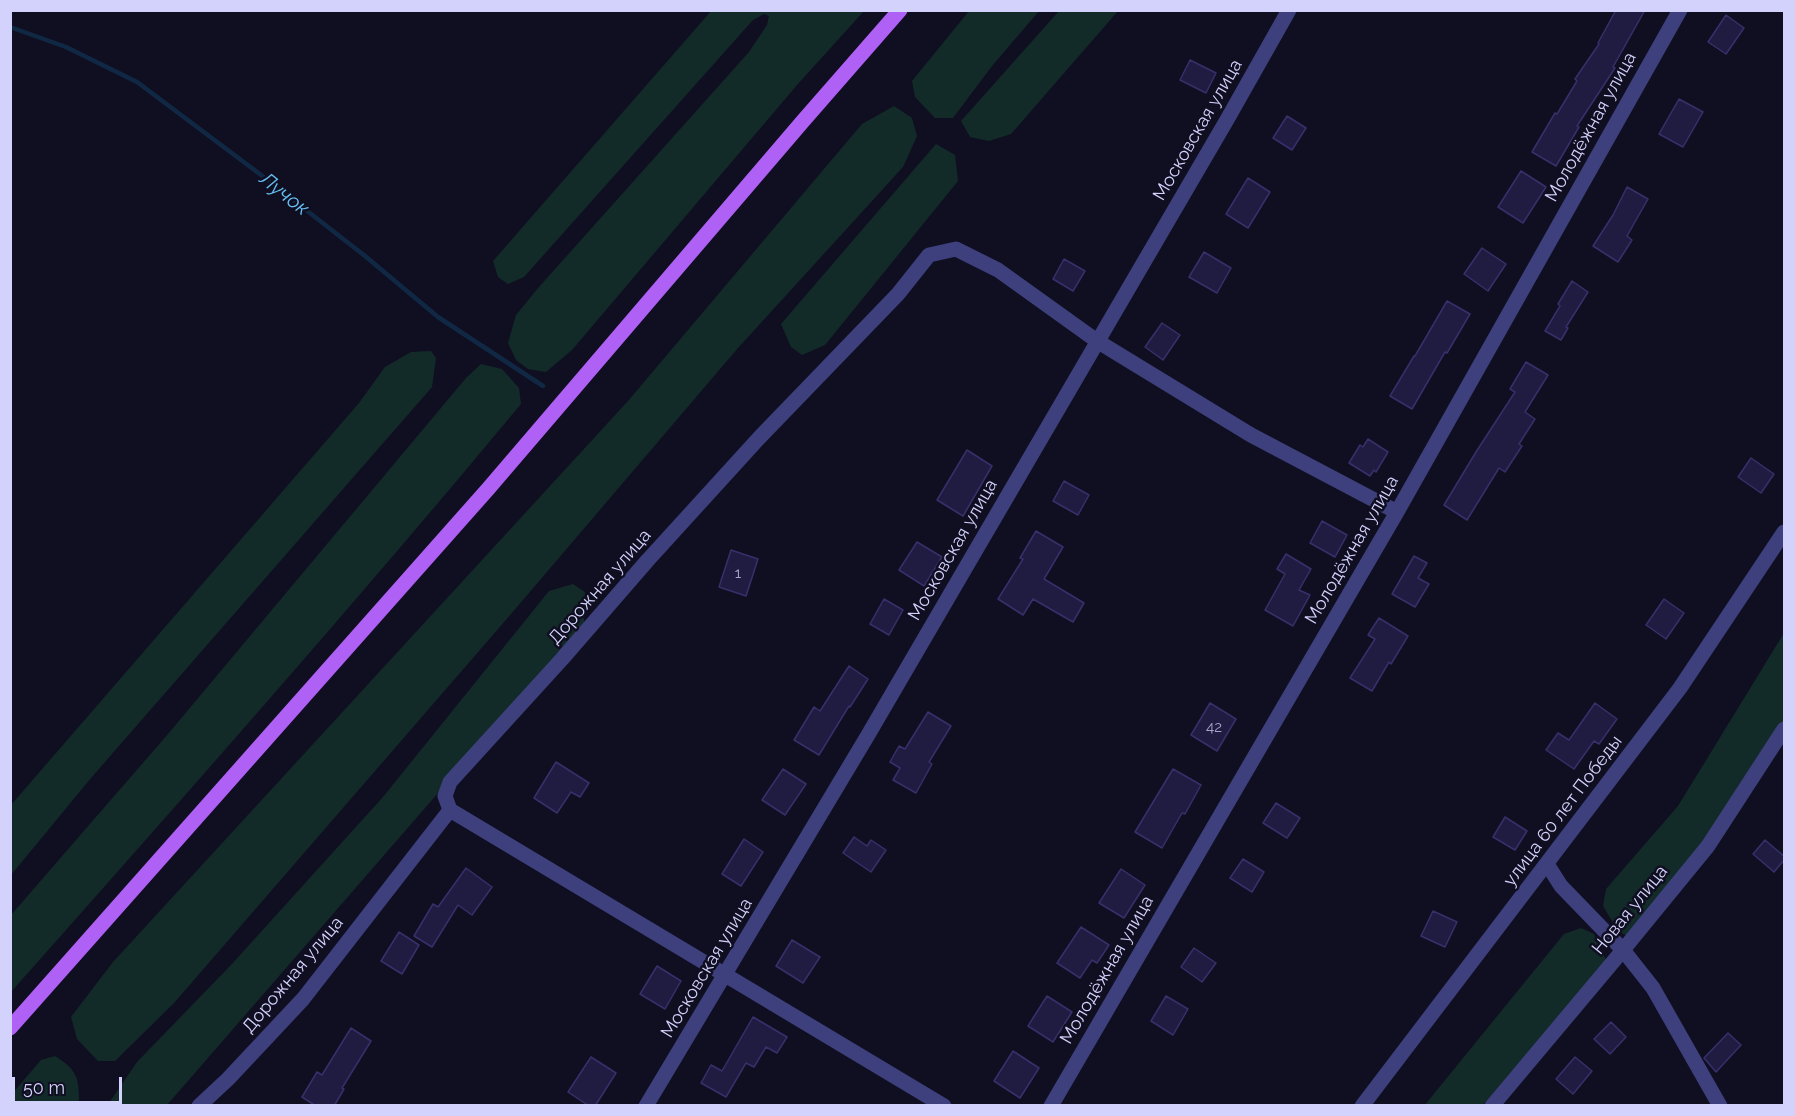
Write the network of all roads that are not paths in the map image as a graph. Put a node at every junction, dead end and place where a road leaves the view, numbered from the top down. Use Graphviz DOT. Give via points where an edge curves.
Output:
graph roads {
  1 [pos="900,10"];
  2 [pos="1289,10"];
  3 [pos="1680,10"];
  4 [pos="1097,341"];
  5 [pos="1396,512"];
  6 [pos="1785,532"];
  7 [pos="1785,729"];
  8 [pos="450,810"];
  9 [pos="1547,864"];
  10 [pos="1623,951"];
  11 [pos="726,974"];
  12 [pos="10,1028"];
  13 [pos="199,1106"];
  14 [pos="646,1106"];
  15 [pos="944,1106"];
  16 [pos="1051,1106"];
  17 [pos="1362,1106"];
  18 [pos="1492,1106"];
  19 [pos="1720,1106"];
  1 -- 12 [label="main road" via="488,489"];
  2 -- 4 [label="street, Московская улица"];
  3 -- 5 [label="street, Молодёжная улица"];
  4 -- 5 [label="street, Дорожная улица" via="1251,435"];
  4 -- 8 [label="street, Дорожная улица" via="998,270 956,249 929,255 898,294 751,447 450,782 445,796"];
  4 -- 11 [label="street, Московская улица"];
  5 -- 16 [label="street, Молодёжная улица"];
  6 -- 9 [label="street, улица 60 лет Победы" via="1680,688"];
  7 -- 10 [label="street, Новая улица" via="1708,846"];
  8 -- 11 [label="street"];
  8 -- 13 [label="street, Дорожная улица" via="303,999"];
  9 -- 10 [label="street" via="1561,886"];
  9 -- 17 [label="street, улица 60 лет Победы"];
  10 -- 18 [label="street, Новая улица"];
  10 -- 19 [label="street" via="1653,988"];
  11 -- 14 [label="street, Московская улица"];
  11 -- 15 [label="street"];
}
